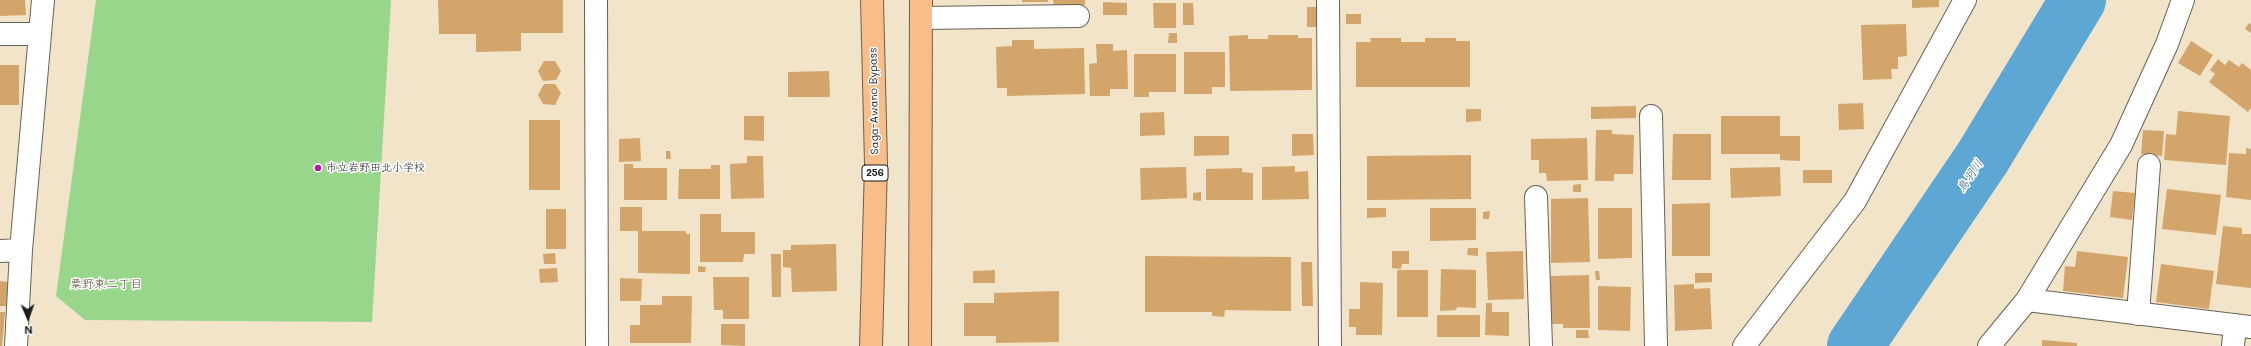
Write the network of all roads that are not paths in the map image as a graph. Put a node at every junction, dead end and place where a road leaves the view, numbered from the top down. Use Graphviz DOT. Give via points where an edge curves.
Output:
graph roads {
  1 [pos="43,0"];
  2 [pos="596,0"];
  3 [pos="872,0"];
  4 [pos="1328,0"];
  5 [pos="1964,0"];
  6 [pos="2183,0"];
  7 [pos="921,9"];
  8 [pos="1078,16"];
  9 [pos="0,34"];
  10 [pos="40,34"];
  11 [pos="1651,116"];
  12 [pos="2149,165"];
  13 [pos="1536,197"];
  14 [pos="10,250"];
  15 [pos="2027,300"];
  16 [pos="2138,314"];
  17 [pos="2240,333"];
  18 [pos="16,346"];
  19 [pos="597,346"];
  20 [pos="871,346"];
  21 [pos="920,346"];
  22 [pos="1330,346"];
  23 [pos="1541,346"];
  24 [pos="1656,346"];
  25 [pos="1744,346"];
  26 [pos="1989,346"];
  1 -- 10 [label="street"];
  2 -- 19 [label="street"];
  3 -- 20 [label="highway, Saga-Awano Bypass / 256" via="876,164"];
  4 -- 22 [label="street"];
  5 -- 25 [label="street" via="1855,201"];
  6 -- 15 [label="street" via="2167,44 2121,145"];
  7 -- 8 [label="street"];
  7 -- 21 [label="highway"];
  9 -- 10 [label="street"];
  10 -- 14 [label="street"];
  11 -- 24 [label="street"];
  12 -- 16 [label="street"];
  13 -- 23 [label="street"];
  14 -- 18 [label="street"];
  15 -- 16 [label="street"];
  15 -- 26 [label="street"];
  16 -- 17 [label="street"];
}
